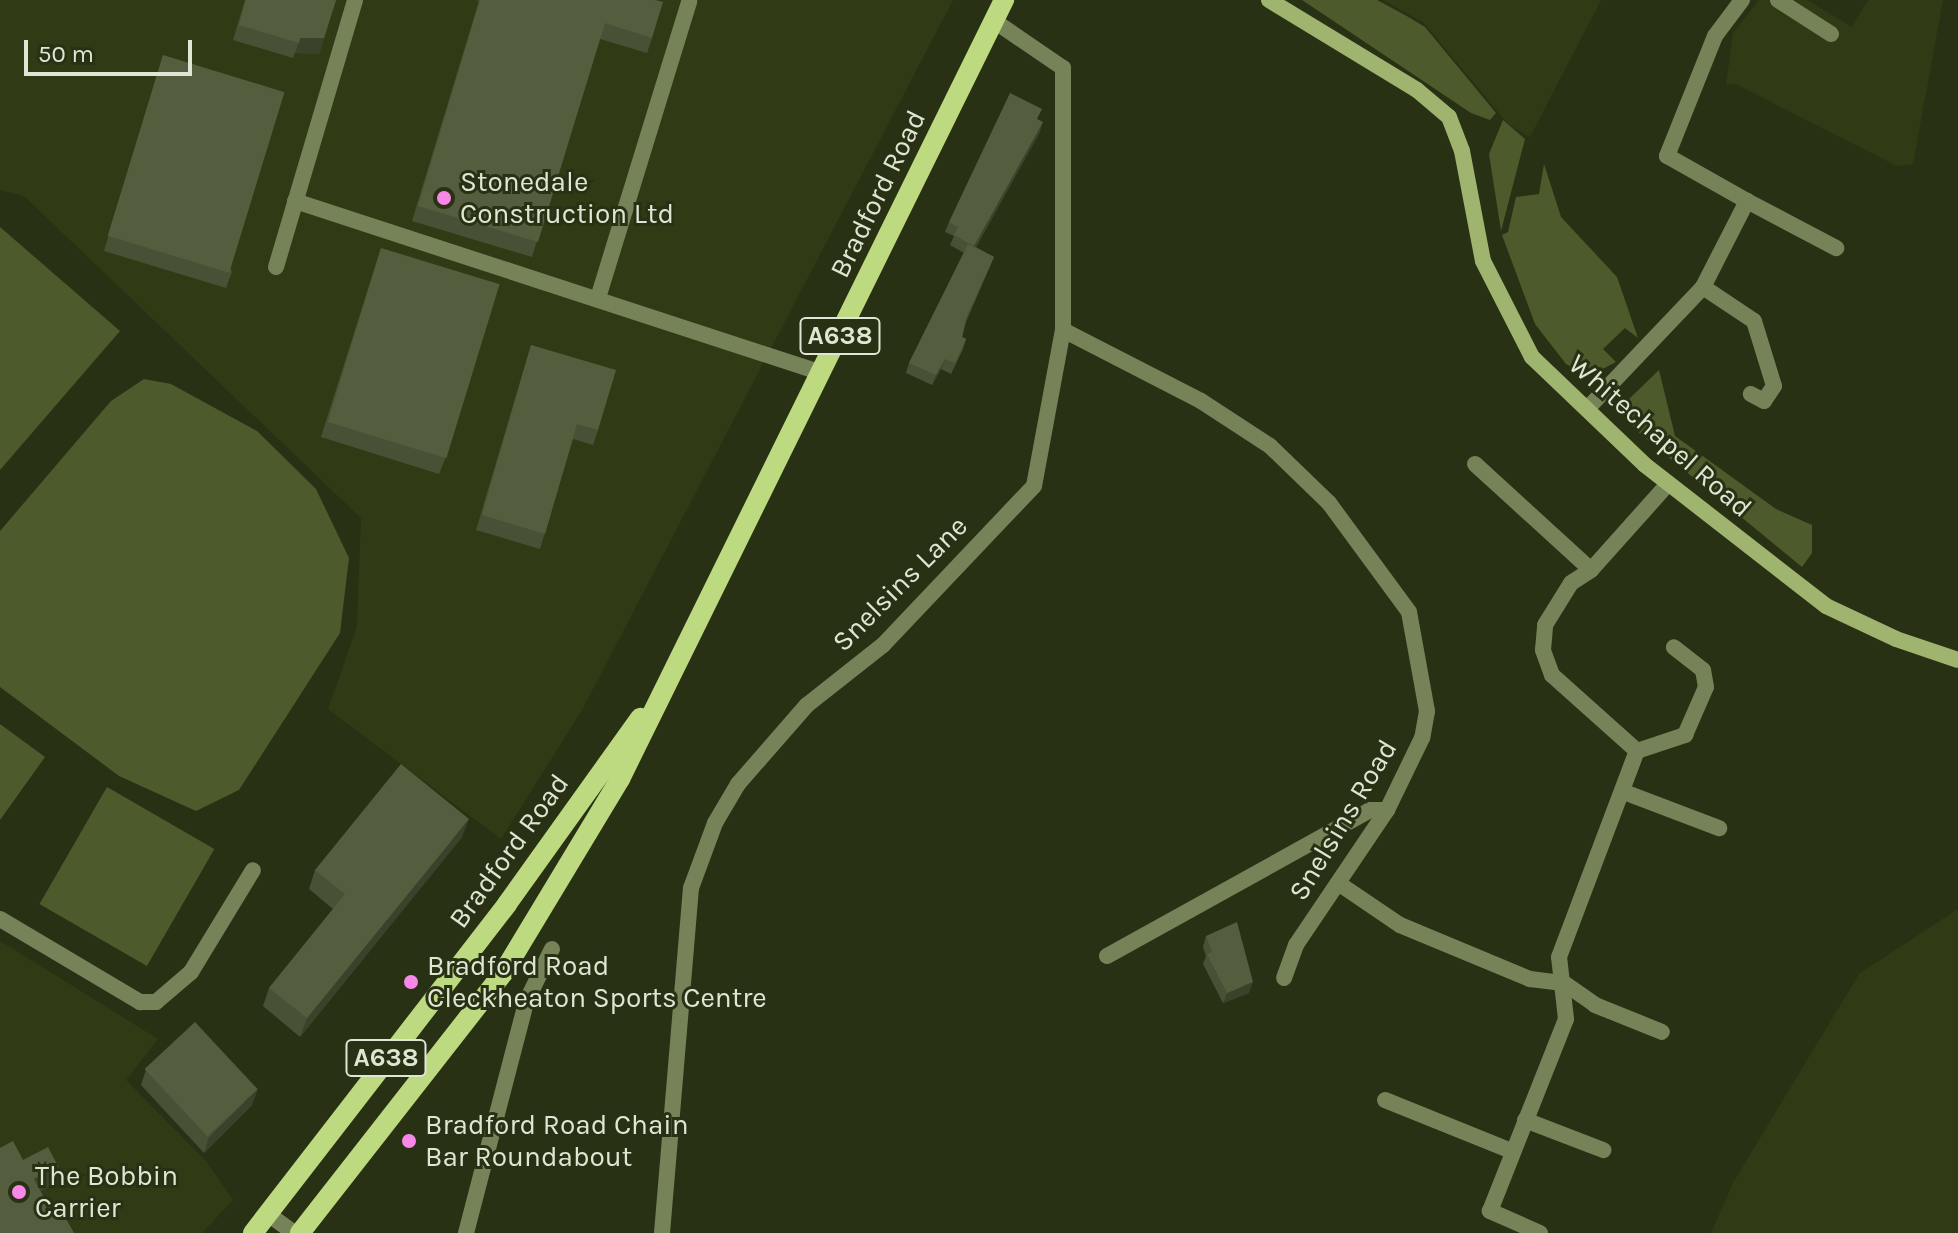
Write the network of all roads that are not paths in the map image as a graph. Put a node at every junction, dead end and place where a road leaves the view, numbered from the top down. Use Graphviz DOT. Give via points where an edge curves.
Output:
graph roads {
  1 [pos="355,0"];
  2 [pos="1004,0"];
  3 [pos="1269,0"];
  4 [pos="1742,0"];
  5 [pos="1778,0"];
  6 [pos="689,2"];
  7 [pos="994,21"];
  8 [pos="1831,34"];
  9 [pos="295,201"];
  10 [pos="1747,201"];
  11 [pos="1836,248"];
  12 [pos="276,267"];
  13 [pos="1703,287"];
  14 [pos="598,298"];
  15 [pos="1063,330"];
  16 [pos="822,373"];
  17 [pos="1751,394"];
  18 [pos="1587,409"];
  19 [pos="1475,464"];
  20 [pos="1668,484"];
  21 [pos="1591,570"];
  22 [pos="1674,647"];
  23 [pos="1958,660"];
  24 [pos="676,671"];
  25 [pos="1637,751"];
  26 [pos="1624,792"];
  27 [pos="1387,810"];
  28 [pos="1719,828"];
  29 [pos="253,870"];
  30 [pos="1338,883"];
  31 [pos="0,919"];
  32 [pos="552,949"];
  33 [pos="1107,956"];
  34 [pos="1284,978"];
  35 [pos="1564,983"];
  36 [pos="1662,1032"];
  37 [pos="1385,1100"];
  38 [pos="1525,1120"];
  39 [pos="1603,1150"];
  40 [pos="1511,1151"];
  41 [pos="268,1214"];
  42 [pos="253,1233"];
  43 [pos="294,1233"];
  44 [pos="300,1233"];
  45 [pos="466,1233"];
  46 [pos="662,1233"];
  47 [pos="1540,1233"];
  1 -- 9 [label="street"];
  2 -- 7 [label="main road, Bradford Road / A638"];
  3 -- 18 [label="street, Whitechapel Road" via="1417,90 1449,117 1462,151 1483,261 1532,357"];
  4 -- 10 [label="street" via="1715,36 1667,156"];
  5 -- 8 [label="street"];
  6 -- 14 [label="street"];
  7 -- 15 [label="street, Snelsins Lane" via="1063,68"];
  7 -- 16 [label="main road, Bradford Road / A638"];
  9 -- 12 [label="street"];
  9 -- 14 [label="street"];
  10 -- 11 [label="street"];
  10 -- 13 [label="street"];
  13 -- 17 [label="street" via="1754,321 1774,386 1764,401"];
  13 -- 18 [label="street"];
  14 -- 16 [label="street"];
  15 -- 27 [label="street, Snelsins Road" via="1201,401 1270,446 1329,503 1392,585 1409,612 1427,711 1411,767"];
  15 -- 46 [label="street, Snelsins Lane" via="1034,486 883,645 807,705 738,784 715,823 691,888"];
  16 -- 24 [label="main road, Bradford Road / A638"];
  18 -- 20 [label="street, Whitechapel Road"];
  19 -- 21 [label="street"];
  20 -- 21 [label="street"];
  20 -- 23 [label="street, Whitechapel Road" via="1826,606 1896,639"];
  21 -- 25 [label="street" via="1557,600 1545,625 1543,650 1552,675"];
  22 -- 25 [label="street" via="1703,670 1706,687 1685,735"];
  24 -- 41 [label="main road, Bradford Road / A638" via="507,904"];
  24 -- 44 [label="main road, Bradford Road" via="620,779 503,973"];
  25 -- 26 [label="street"];
  26 -- 28 [label="street"];
  26 -- 35 [label="street" via="1559,957"];
  27 -- 30 [label="street, Snelsins Road"];
  27 -- 33 [label="street" via="1370,810"];
  29 -- 31 [label="street" via="191,972 156,1002 140,1002"];
  30 -- 34 [label="street, Snelsins Road" via="1296,945"];
  30 -- 35 [label="street" via="1400,925 1530,979"];
  32 -- 45 [label="street" via="526,1002"];
  35 -- 36 [label="street" via="1595,1005"];
  35 -- 38 [label="street" via="1566,1019"];
  37 -- 40 [label="street"];
  38 -- 39 [label="street"];
  38 -- 40 [label="street"];
  40 -- 47 [label="street" via="1490,1211"];
  41 -- 42 [label="main road, Bradford Road / A638"];
  41 -- 43 [label="street"];
}
